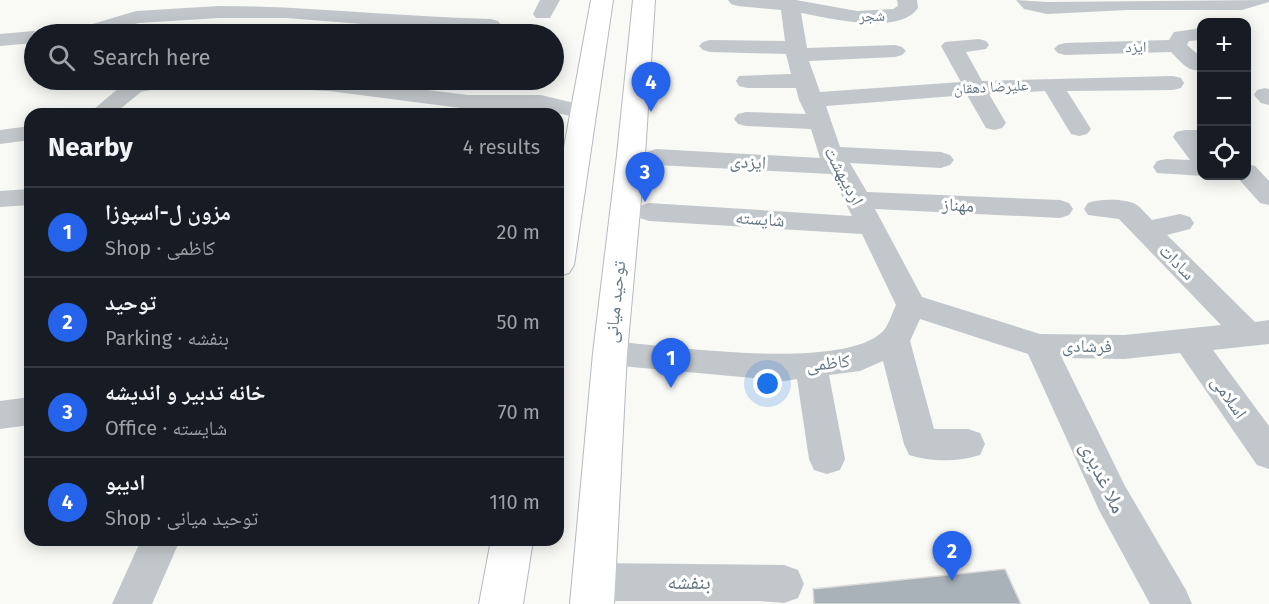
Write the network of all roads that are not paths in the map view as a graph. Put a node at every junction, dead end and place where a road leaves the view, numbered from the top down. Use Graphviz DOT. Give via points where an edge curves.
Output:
graph roads {
  1 [pos="147,0"];
  2 [pos="602,0"];
  3 [pos="738,0"];
  4 [pos="907,0"];
  5 [pos="1026,0"];
  6 [pos="1261,0"];
  7 [pos="645,1"];
  8 [pos="790,2"];
  9 [pos="1218,2"];
  10 [pos="1191,4"];
  11 [pos="136,17"];
  12 [pos="1207,18"];
  13 [pos="122,24"];
  14 [pos="392,24"];
  15 [pos="1197,34"];
  16 [pos="24,38"];
  17 [pos="0,40"];
  18 [pos="979,45"];
  19 [pos="710,46"];
  20 [pos="1176,46"];
  21 [pos="1065,49"];
  22 [pos="796,51"];
  23 [pos="895,51"];
  24 [pos="1197,65"];
  25 [pos="747,81"];
  26 [pos="1173,83"];
  27 [pos="1052,85"];
  28 [pos="976,88"];
  29 [pos="130,90"];
  30 [pos="423,90"];
  31 [pos="486,90"];
  32 [pos="807,91"];
  33 [pos="482,102"];
  34 [pos="108,108"];
  35 [pos="583,112"];
  36 [pos="746,119"];
  37 [pos="821,122"];
  38 [pos="994,123"];
  39 [pos="1079,129"];
  40 [pos="24,134"];
  41 [pos="0,137"];
  42 [pos="1197,137"];
  43 [pos="1197,153"];
  44 [pos="656,157"];
  45 [pos="941,159"];
  46 [pos="835,161"];
  47 [pos="1166,167"];
  48 [pos="1197,168"];
  49 [pos="1251,177"];
  50 [pos="24,197"];
  51 [pos="1269,197"];
  52 [pos="0,199"];
  53 [pos="856,200"];
  54 [pos="1060,209"];
  55 [pos="1097,209"];
  56 [pos="649,212"];
  57 [pos="1180,223"];
  58 [pos="872,226"];
  59 [pos="564,228"];
  60 [pos="1146,230"];
  61 [pos="911,305"];
  62 [pos="1259,333"];
  63 [pos="894,340"];
  64 [pos="1188,340"];
  65 [pos="1040,346"];
  66 [pos="610,353"];
  67 [pos="811,365"];
  68 [pos="24,412"];
  69 [pos="0,415"];
  70 [pos="968,444"];
  71 [pos="1269,454"];
  72 [pos="827,459"];
  73 [pos="158,546"];
  74 [pos="511,546"];
  75 [pos="784,584"];
  76 [pos="593,593"];
  77 [pos="132,603"];
  78 [pos="501,604"];
  79 [pos="1172,604"];
  1 -- 11 [label="street"];
  2 -- 35 [label="main road"];
  3 -- 8 [label="street"];
  4 -- 8 [label="street, شجر" via="908,8 901,14 856,17"];
  5 -- 10 [label="street" via="1030,5 1047,8"];
  6 -- 9 [label="street" via="1242,4"];
  7 -- 66 [label="main road, توحید میانی"];
  8 -- 22 [label="street, اردیبهشت"];
  9 -- 10 [label="street"];
  10 -- 12 [label="street"];
  11 -- 13 [label="street"];
  11 -- 14 [label="street" via="286,12"];
  15 -- 20 [label="street, ایزد" via="1181,36"];
  16 -- 17 [label="street"];
  18 -- 28 [label="street" via="952,46"];
  19 -- 22 [label="street"];
  20 -- 21 [label="street, ایزد"];
  20 -- 24 [label="street"];
  22 -- 23 [label="street"];
  22 -- 32 [label="street, اردیبهشت"];
  25 -- 32 [label="street, علیرضا دهقان"];
  26 -- 27 [label="street, علیرضا دهقان"];
  27 -- 28 [label="street, علیرضا دهقان"];
  27 -- 39 [label="street"];
  28 -- 32 [label="street, علیرضا دهقان"];
  28 -- 38 [label="street"];
  29 -- 34 [label="street"];
  30 -- 33 [label="street"];
  31 -- 33 [label="street"];
  32 -- 37 [label="street, اردیبهشت"];
  33 -- 35 [label="street" via="541,102"];
  35 -- 59 [label="main road"];
  36 -- 37 [label="street"];
  37 -- 46 [label="street, اردیبهشت"];
  40 -- 41 [label="street"];
  42 -- 43 [label="street" via="1185,137"];
  44 -- 46 [label="street, ایزدی"];
  45 -- 46 [label="street, ایزدی"];
  46 -- 53 [label="street, اردیبهشت"];
  47 -- 48 [label="street"];
  49 -- 51 [label="street"];
  50 -- 52 [label="street"];
  53 -- 54 [label="street, مهناز"];
  53 -- 58 [label="street, اردیبهشت"];
  55 -- 60 [label="street, سادات" via="1127,211"];
  56 -- 58 [label="street, شایسته"];
  57 -- 60 [label="street"];
  58 -- 61 [label="street, اردیبهشت"];
  60 -- 62 [label="street, سادات"];
  61 -- 63 [label="street"];
  61 -- 65 [label="street, فرشادی"];
  62 -- 64 [label="street, فرشادی"];
  63 -- 67 [label="street, کاظمی" via="860,359"];
  63 -- 70 [label="street" via="921,444"];
  64 -- 65 [label="street, فرشادی" via="1124,347"];
  64 -- 71 [label="street, اسلامی"];
  65 -- 79 [label="street, ملا غدیری" via="1112,498"];
  66 -- 67 [label="street, کاظمی" via="785,368"];
  66 -- 76 [label="main road, توحید میانی"];
  67 -- 72 [label="street"];
  68 -- 69 [label="street"];
  73 -- 77 [label="street"];
  74 -- 78 [label="main road"];
  75 -- 76 [label="street, بنفشه" via="760,582"];
}
